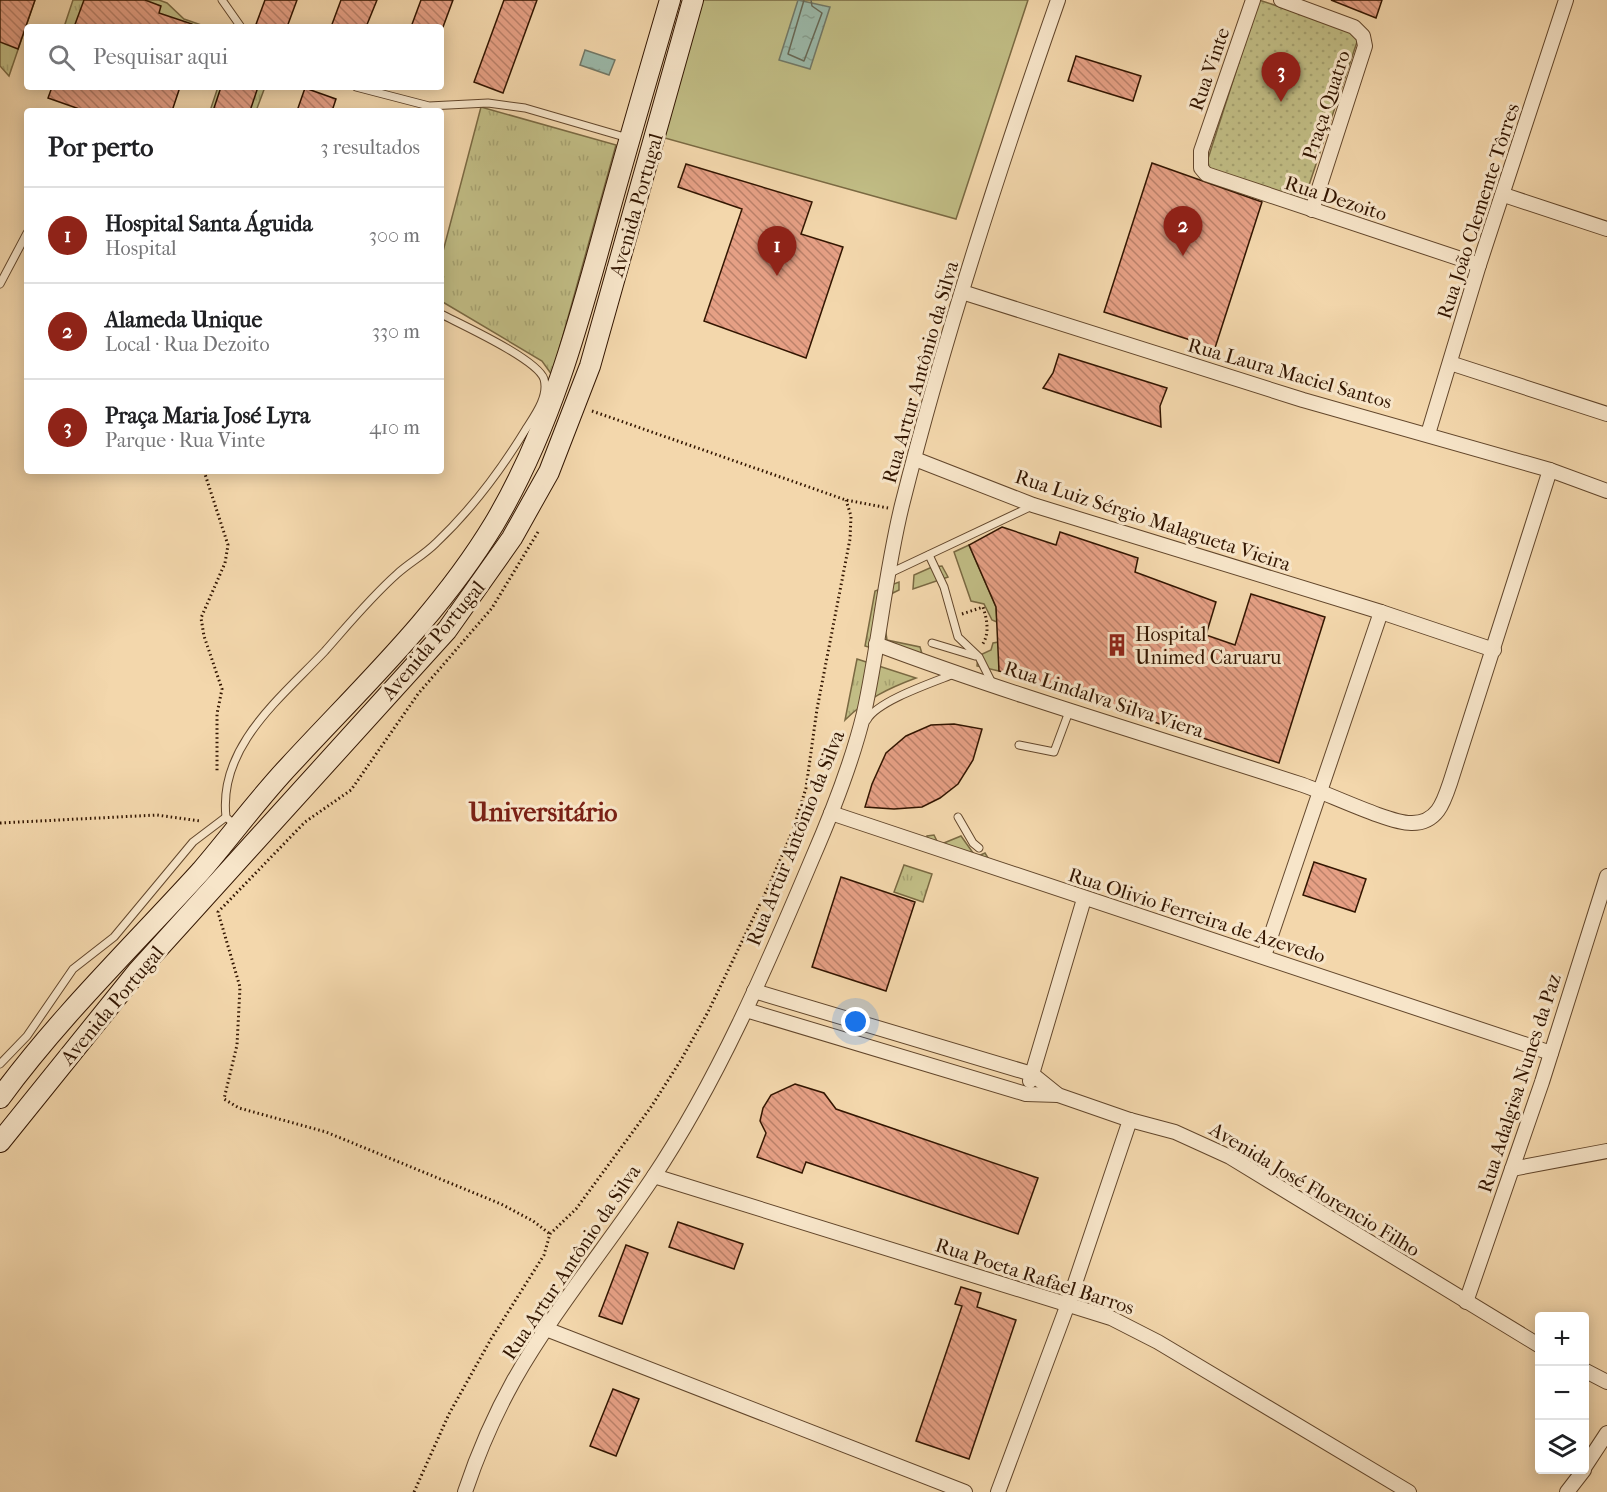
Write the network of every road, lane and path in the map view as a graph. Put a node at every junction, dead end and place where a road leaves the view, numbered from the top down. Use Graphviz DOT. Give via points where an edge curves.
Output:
graph roads {
  1 [pos="222,0"];
  2 [pos="670,0"];
  3 [pos="693,0"];
  4 [pos="1058,0"];
  5 [pos="1253,0"];
  6 [pos="1281,0"];
  7 [pos="1566,0"];
  8 [pos="239,24"];
  9 [pos="368,90"];
  10 [pos="630,139"];
  11 [pos="1201,151"];
  12 [pos="1504,195"];
  13 [pos="1312,210"];
  14 [pos="1607,229"];
  15 [pos="24,239"];
  16 [pos="1479,265"];
  17 [pos="0,284"];
  18 [pos="962,292"];
  19 [pos="444,316"];
  20 [pos="1450,363"];
  21 [pos="594,411"];
  22 [pos="1607,414"];
  23 [pos="582,415"];
  24 [pos="1428,434"];
  25 [pos="915,459"];
  26 [pos="1550,470"];
  27 [pos="205,474"];
  28 [pos="1607,491"];
  29 [pos="509,495"];
  30 [pos="846,500"];
  31 [pos="1033,505"];
  32 [pos="530,508"];
  33 [pos="901,510"];
  34 [pos="540,527"];
  35 [pos="929,555"];
  36 [pos="888,574"];
  37 [pos="1381,612"];
  38 [pos="952,620"];
  39 [pos="932,643"];
  40 [pos="876,644"];
  41 [pos="964,644"];
  42 [pos="1494,650"];
  43 [pos="979,657"];
  44 [pos="956,674"];
  45 [pos="992,683"];
  46 [pos="1070,709"];
  47 [pos="857,741"];
  48 [pos="1019,745"];
  49 [pos="217,783"];
  50 [pos="1320,791"];
  51 [pos="831,813"];
  52 [pos="958,818"];
  53 [pos="232,822"];
  54 [pos="0,823"];
  55 [pos="217,823"];
  56 [pos="980,848"];
  57 [pos="1607,876"];
  58 [pos="1084,899"];
  59 [pos="1263,956"];
  60 [pos="754,991"];
  61 [pos="746,1010"];
  62 [pos="1551,1053"];
  63 [pos="0,1064"];
  64 [pos="1032,1074"];
  65 [pos="1026,1094"];
  66 [pos="1058,1095"];
  67 [pos="0,1098"];
  68 [pos="1130,1120"];
  69 [pos="0,1142"];
  70 [pos="1607,1151"];
  71 [pos="1512,1169"];
  72 [pos="654,1176"];
  73 [pos="550,1234"];
  74 [pos="1466,1302"];
  75 [pos="1068,1304"];
  76 [pos="546,1329"];
  77 [pos="1535,1344"];
  78 [pos="1589,1373"];
  79 [pos="1607,1382"];
  80 [pos="1607,1433"];
  81 [pos="1589,1461"];
  82 [pos="1580,1474"];
  83 [pos="468,1491"];
  84 [pos="414,1492"];
  85 [pos="965,1492"];
  86 [pos="998,1492"];
  87 [pos="1409,1492"];
  88 [pos="1567,1492"];
  1 -- 8 [label="lane"];
  2 -- 10 [label="street, Avenida Portugal"];
  3 -- 23 [label="street, Avenida Portugal" via="602,327"];
  4 -- 18 [label="street, Rua Artur Antônio da Silva" via="1002,158"];
  5 -- 11 [label="street, Rua Vinte"];
  6 -- 13 [label="street, Praça Quatro" via="1354,27 1363,36 1365,46"];
  7 -- 12 [label="street, Rua João Clemente Tôrres"];
  9 -- 10 [label="lane" via="429,106 488,103 525,108"];
  10 -- 29 [label="street, Avenida Portugal" via="556,392"];
  11 -- 13 [label="street, Rua Dezoito" via="1201,168 1206,174"];
  12 -- 14 [label="street"];
  12 -- 16 [label="street, Rua João Clemente Tôrres"];
  13 -- 16 [label="street, Rua Dezoito"];
  15 -- 17 [label="lane"];
  16 -- 20 [label="street, Rua João Clemente Tôrres"];
  18 -- 24 [label="street, Rua Laura Maciel Santos" via="1303,400"];
  18 -- 25 [label="street, Rua Artur Antônio da Silva"];
  19 -- 53 [label="lane" via="532,364 544,379 543,399 513,450 465,512 435,544 396,575 264,714 239,750 229,777 225,804"];
  20 -- 22 [label="street"];
  20 -- 24 [label="street, Rua João Clemente Tôrres"];
  21 -- 23 [label="path"];
  21 -- 23 [label="path"];
  21 -- 30 [label="path"];
  23 -- 32 [label="street, Avenida Portugal"];
  24 -- 26 [label="street, Rua Laura Maciel Santos"];
  25 -- 31 [label="street, Rua Luiz Sérgio Malagueta Vieira"];
  25 -- 33 [label="street, Rua Artur Antônio da Silva"];
  26 -- 28 [label="street, Rua Laura Maciel Santos"];
  26 -- 42 [label="street, Rua Lindalva Silva Viera"];
  27 -- 49 [label="path" via="228,545 225,563 201,618 222,689"];
  29 -- 32 [label="street"];
  29 -- 53 [label="street, Avenida Portugal" via="493,525 435,608 386,665"];
  30 -- 33 [label="path"];
  30 -- 73 [label="path" via="851,516 850,539 806,788 793,830 681,1060 583,1200"];
  31 -- 35 [label="lane"];
  31 -- 37 [label="street, Rua Luiz Sérgio Malagueta Vieira"];
  32 -- 69 [label="street, Avenida Portugal" via="482,584 447,630 137,972"];
  33 -- 36 [label="street, Rua Artur Antônio da Silva"];
  34 -- 73 [label="path" via="492,608 418,694 351,790 305,822 218,912 240,987 237,1046 224,1099 239,1108 326,1132 501,1204"];
  35 -- 36 [label="lane"];
  35 -- 38 [label="lane" via="944,587"];
  36 -- 40 [label="street, Rua Artur Antônio da Silva"];
  37 -- 42 [label="street, Rua Luiz Sérgio Malagueta Vieira"];
  37 -- 50 [label="street"];
  38 -- 41 [label="lane"];
  38 -- 41 [label="path" via="983,607 987,637 984,643 979,647"];
  39 -- 43 [label="lane"];
  40 -- 44 [label="street, Rua Lindalva Silva Viera"];
  40 -- 47 [label="street, Rua Artur Antônio da Silva"];
  41 -- 43 [label="lane"];
  42 -- 50 [label="street, Rua Lindalva Silva Viera" via="1437,813 1426,821 1400,822"];
  43 -- 45 [label="lane"];
  44 -- 45 [label="street, Rua Lindalva Silva Viera"];
  44 -- 47 [label="lane" via="870,715"];
  45 -- 46 [label="street, Rua Lindalva Silva Viera"];
  46 -- 48 [label="lane" via="1054,752"];
  46 -- 50 [label="street, Rua Lindalva Silva Viera"];
  47 -- 51 [label="street, Rua Artur Antônio da Silva"];
  50 -- 59 [label="street"];
  51 -- 58 [label="street, Rua Olivio Ferreira de Azevedo"];
  51 -- 60 [label="street, Rua Artur Antônio da Silva"];
  52 -- 56 [label="lane"];
  53 -- 55 [label="lane"];
  53 -- 67 [label="street, Avenida Portugal" via="202,870 59,1023"];
  54 -- 55 [label="path" via="157,815"];
  55 -- 63 [label="lane" via="193,842 114,937 73,969 27,1036"];
  57 -- 62 [label="street, Rua Adalgisa Nunes da Paz"];
  58 -- 59 [label="street, Rua Olivio Ferreira de Azevedo"];
  58 -- 64 [label="street"];
  59 -- 62 [label="street, Rua Olivio Ferreira de Azevedo"];
  60 -- 61 [label="street, Rua Artur Antônio da Silva"];
  60 -- 64 [label="street, Avenida José Florencio Filho"];
  61 -- 65 [label="street, Avenida José Florencio Filho"];
  61 -- 72 [label="street, Rua Artur Antônio da Silva"];
  62 -- 71 [label="street, Rua Adalgisa Nunes da Paz"];
  64 -- 65 [label="street"];
  64 -- 66 [label="street, Avenida José Florencio Filho"];
  65 -- 66 [label="street, Avenida José Florencio Filho"];
  66 -- 68 [label="street, Avenida José Florencio Filho"];
  68 -- 74 [label="street, Avenida José Florencio Filho" via="1175,1132 1230,1157"];
  68 -- 75 [label="street"];
  70 -- 71 [label="street"];
  71 -- 74 [label="street, Rua Adalgisa Nunes da Paz"];
  72 -- 75 [label="street, Rua Poeta Rafael Barros"];
  72 -- 76 [label="street, Rua Artur Antônio da Silva"];
  73 -- 84 [label="path" via="544,1255 490,1339 449,1414"];
  74 -- 77 [label="street, Avenida José Florencio Filho"];
  75 -- 86 [label="street"];
  75 -- 87 [label="street, Rua Poeta Rafael Barros" via="1137,1329"];
  76 -- 83 [label="street, Rua Artur Antônio da Silva" via="495,1414"];
  76 -- 85 [label="street"];
  78 -- 79 [label="street"];
  80 -- 81 [label="street"];
  82 -- 88 [label="street"];
}
